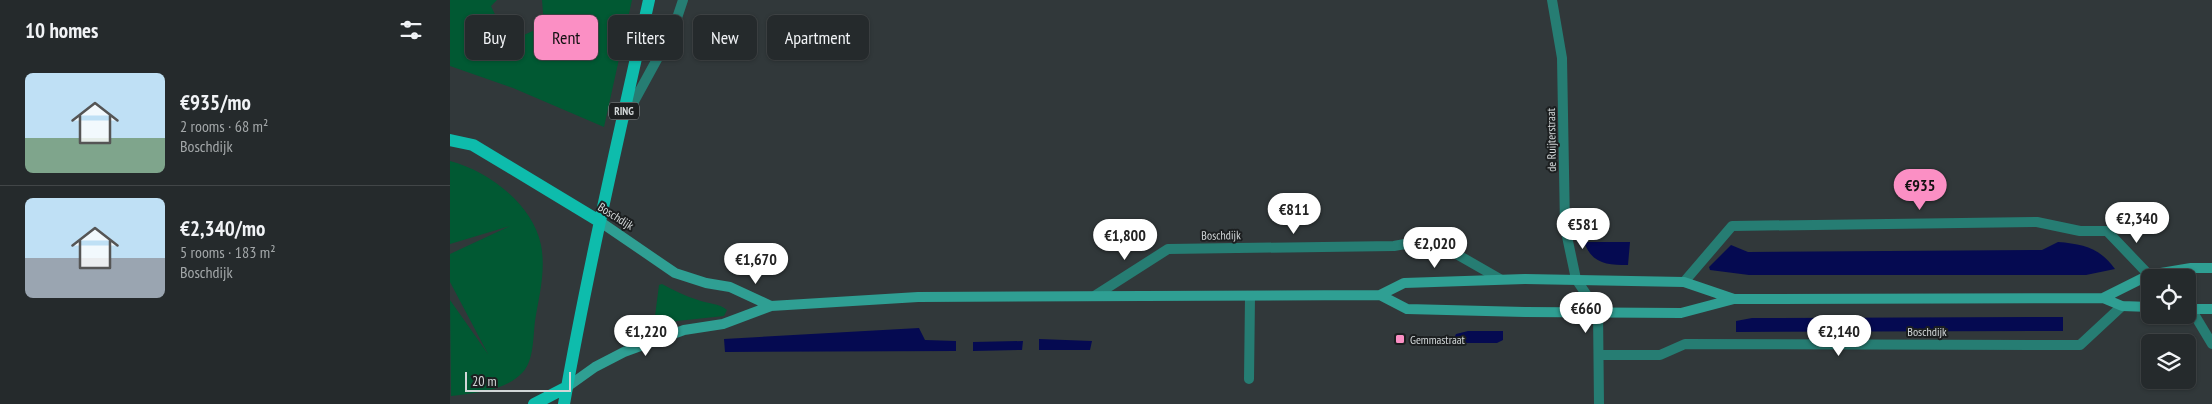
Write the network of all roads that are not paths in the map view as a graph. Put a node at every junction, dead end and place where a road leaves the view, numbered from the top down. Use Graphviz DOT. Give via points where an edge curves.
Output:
graph roads {
  1 [pos="649,0"];
  2 [pos="683,0"];
  3 [pos="1552,0"];
  4 [pos="622,124"];
  5 [pos="450,140"];
  6 [pos="598,221"];
  7 [pos="2212,268"];
  8 [pos="2143,269"];
  9 [pos="2185,269"];
  10 [pos="1500,278"];
  11 [pos="1576,279"];
  12 [pos="2141,279"];
  13 [pos="1684,282"];
  14 [pos="1096,295"];
  15 [pos="1380,295"];
  16 [pos="1250,297"];
  17 [pos="2103,298"];
  18 [pos="1734,299"];
  19 [pos="771,306"];
  20 [pos="2122,306"];
  21 [pos="2141,307"];
  22 [pos="2196,309"];
  23 [pos="2212,309"];
  24 [pos="1598,312"];
  25 [pos="2196,320"];
  26 [pos="2212,344"];
  27 [pos="1600,355"];
  28 [pos="1249,378"];
  29 [pos="567,387"];
  30 [pos="534,404"];
  31 [pos="564,404"];
  32 [pos="1599,404"];
  1 -- 4 [label="main road, RING"];
  2 -- 4 [label="street" via="673,30"];
  3 -- 11 [label="street, de Ruijterstraat" via="1562,58 1565,227"];
  4 -- 6 [label="main road, RING"];
  5 -- 6 [label="main road, Boschdijk" via="473,145"];
  6 -- 19 [label="main road, Boschdijk" via="675,273 730,287"];
  6 -- 29 [label="main road, RING"];
  7 -- 9 [label="main road, Boschdijk"];
  8 -- 13 [label="street" via="2107,231 2080,231 2037,222 1732,226"];
  10 -- 11 [label="main road, Boschdijk"];
  10 -- 14 [label="street, Boschdijk" via="1451,251 1421,241 1394,246 1168,249"];
  10 -- 15 [label="main road, Boschdijk" via="1404,283"];
  11 -- 13 [label="main road, Boschdijk"];
  11 -- 24 [label="street"];
  12 -- 17 [label="main road, Boschdijk"];
  13 -- 18 [label="main road, Boschdijk"];
  14 -- 16 [label="main road, Boschdijk"];
  14 -- 19 [label="main road, Boschdijk" via="918,297"];
  15 -- 16 [label="main road, Boschdijk"];
  15 -- 24 [label="main road, Boschdijk" via="1407,309"];
  16 -- 28 [label="street"];
  17 -- 18 [label="main road, Boschdijk"];
  17 -- 20 [label="main road, Boschdijk"];
  18 -- 24 [label="main road, Boschdijk" via="1681,313"];
  19 -- 29 [label="main road, Boschdijk" via="723,324 684,330 624,352"];
  20 -- 21 [label="main road, Boschdijk"];
  20 -- 27 [label="street, Boschdijk" via="2080,345 1684,344 1660,355"];
  22 -- 23 [label="main road"];
  24 -- 27 [label="street"];
  25 -- 26 [label="street"];
  27 -- 32 [label="street"];
  29 -- 30 [label="main road, Boschdijk"];
  29 -- 31 [label="main road, RING"];
}
